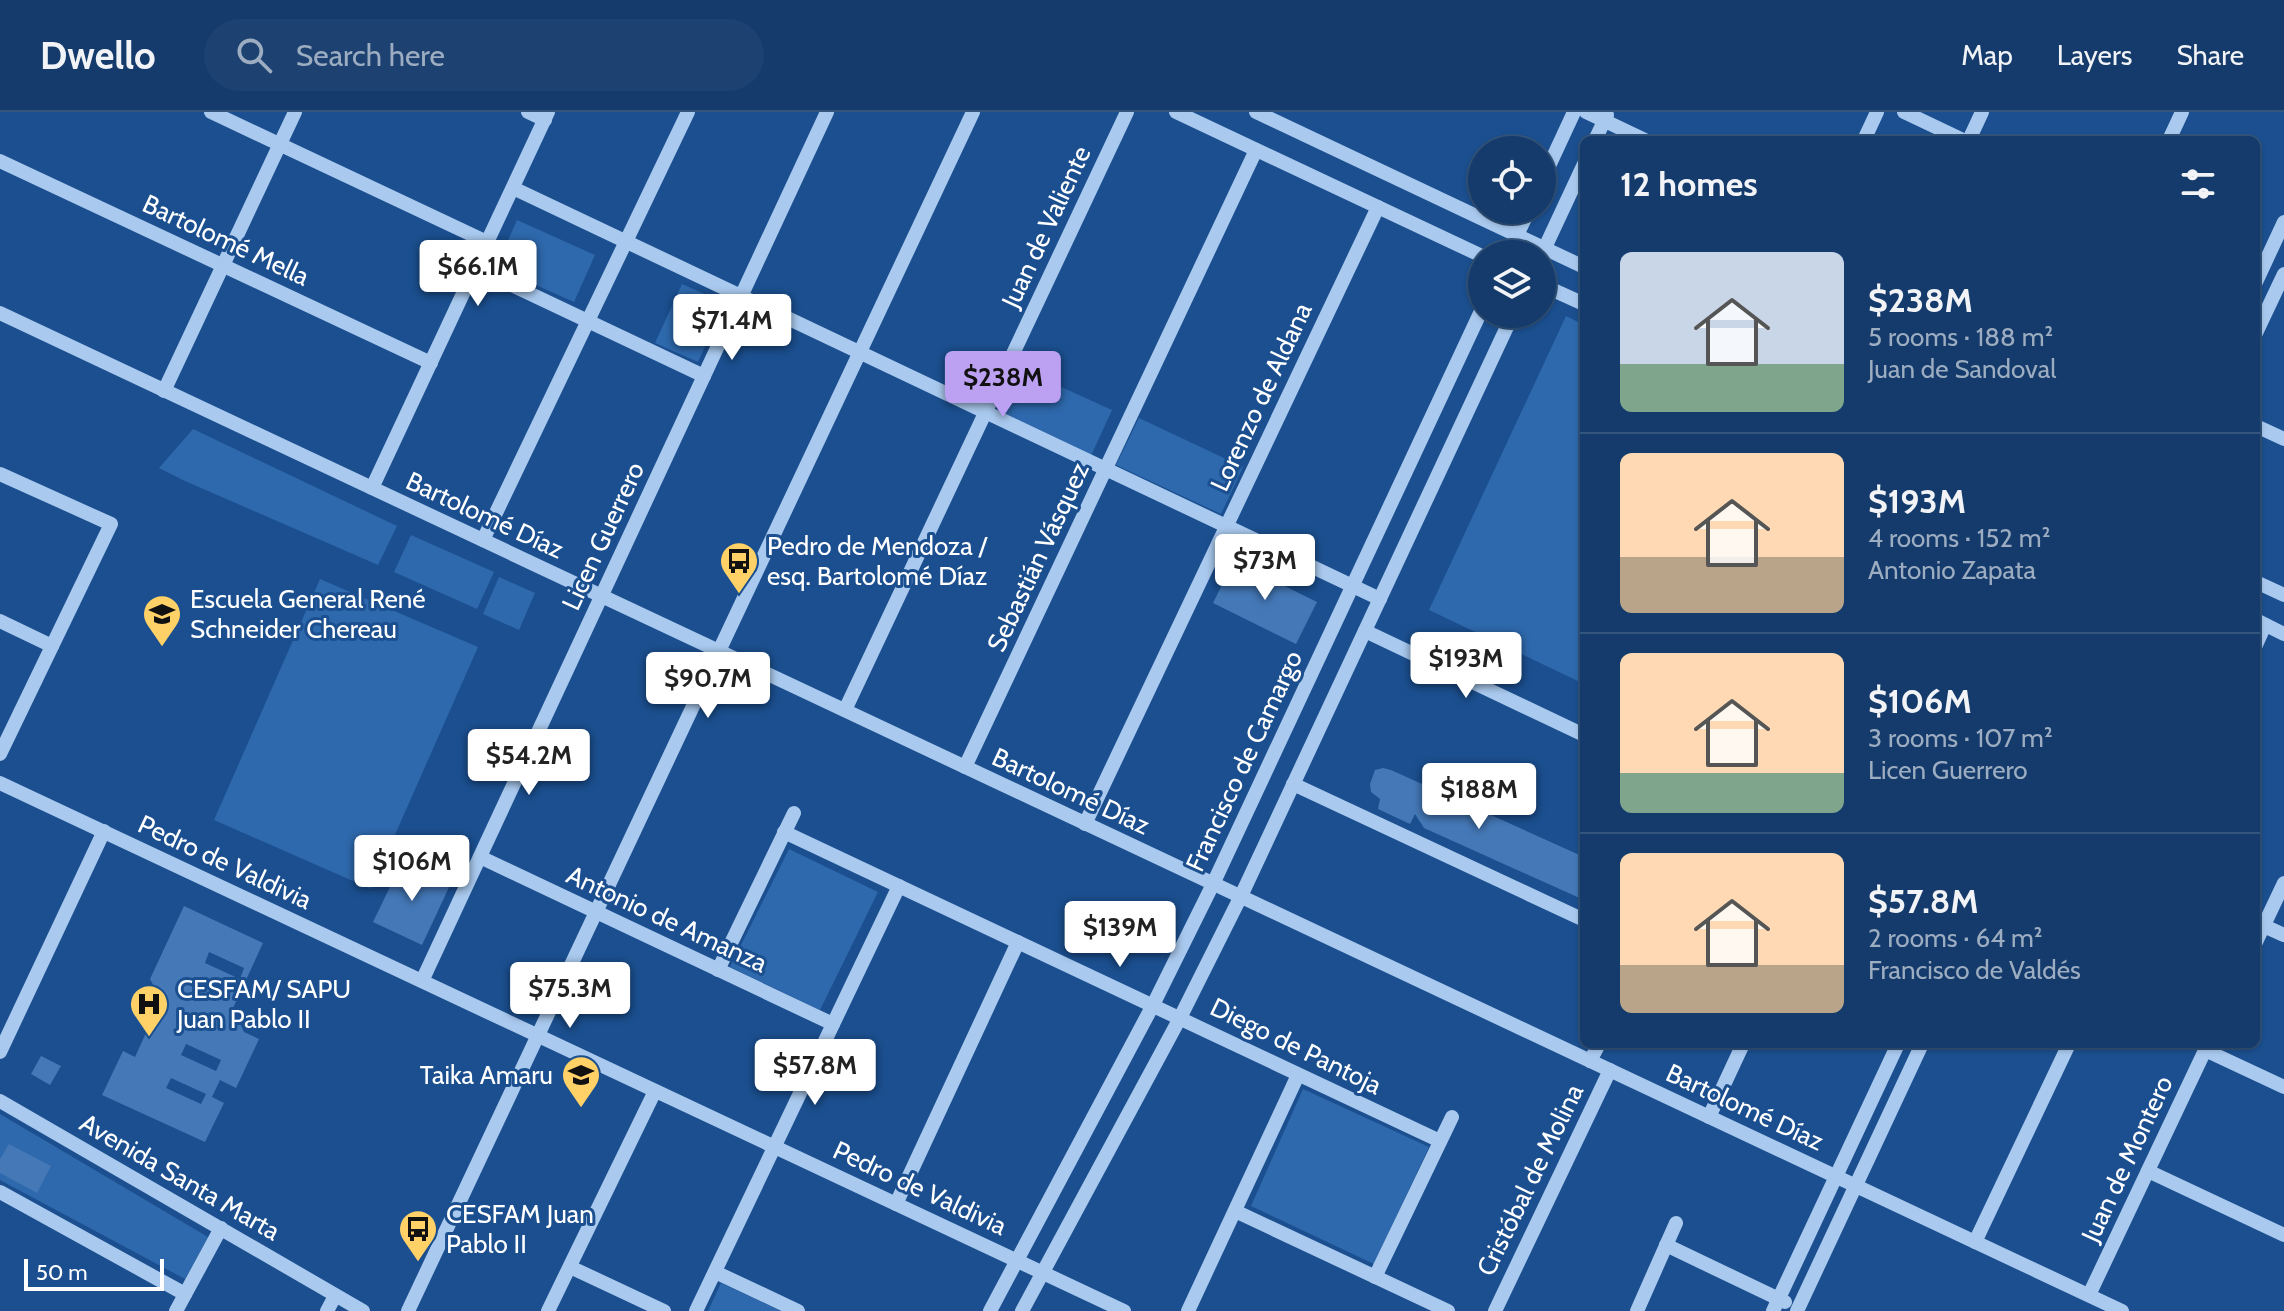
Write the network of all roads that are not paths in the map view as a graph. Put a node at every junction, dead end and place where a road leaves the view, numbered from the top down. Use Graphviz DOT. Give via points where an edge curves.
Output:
graph roads {
  1 [pos="211,112"];
  2 [pos="295,112"];
  3 [pos="528,112"];
  4 [pos="688,112"];
  5 [pos="827,112"];
  6 [pos="973,112"];
  7 [pos="1127,112"];
  8 [pos="1176,112"];
  9 [pos="1256,112"];
  10 [pos="1574,112"];
  11 [pos="1586,112"];
  12 [pos="1877,112"];
  13 [pos="1904,112"];
  14 [pos="1982,112"];
  15 [pos="2182,112"];
  16 [pos="547,116"];
  17 [pos="1606,116"];
  18 [pos="1597,136"];
  19 [pos="1638,136"];
  20 [pos="1866,136"];
  21 [pos="1957,136"];
  22 [pos="1968,136"];
  23 [pos="2171,136"];
  24 [pos="280,145"];
  25 [pos="1256,150"];
  26 [pos="1556,151"];
  27 [pos="0,161"];
  28 [pos="1580,172"];
  29 [pos="513,188"];
  30 [pos="1378,207"];
  31 [pos="2284,222"];
  32 [pos="1522,224"];
  33 [pos="1517,235"];
  34 [pos="1515,240"];
  35 [pos="1525,240"];
  36 [pos="1548,240"];
  37 [pos="487,242"];
  38 [pos="626,242"];
  39 [pos="1468,249"];
  40 [pos="1556,256"];
  41 [pos="1580,265"];
  42 [pos="223,266"];
  43 [pos="476,268"];
  44 [pos="2260,273"];
  45 [pos="2284,274"];
  46 [pos="1556,291"];
  47 [pos="2280,291"];
  48 [pos="742,297"];
  49 [pos="1580,302"];
  50 [pos="0,313"];
  51 [pos="588,321"];
  52 [pos="2260,326"];
  53 [pos="1473,328"];
  54 [pos="1506,328"];
  55 [pos="860,353"];
  56 [pos="431,363"];
  57 [pos="704,376"];
  58 [pos="164,391"];
  59 [pos="985,412"];
  60 [pos="2260,428"];
  61 [pos="2284,439"];
  62 [pos="1106,470"];
  63 [pos="0,474"];
  64 [pos="372,488"];
  65 [pos="1226,526"];
  66 [pos="483,540"];
  67 [pos="2260,584"];
  68 [pos="1352,586"];
  69 [pos="2284,595"];
  70 [pos="601,596"];
  71 [pos="1380,599"];
  72 [pos="0,621"];
  73 [pos="2261,623"];
  74 [pos="1365,631"];
  75 [pos="2284,634"];
  76 [pos="52,646"];
  77 [pos="719,651"];
  78 [pos="845,710"];
  79 [pos="1580,733"];
  80 [pos="0,754"];
  81 [pos="965,767"];
  82 [pos="0,783"];
  83 [pos="1293,784"];
  84 [pos="794,813"];
  85 [pos="1085,824"];
  86 [pos="104,831"];
  87 [pos="784,832"];
  88 [pos="480,857"];
  89 [pos="2284,883"];
  90 [pos="1213,884"];
  91 [pos="899,886"];
  92 [pos="1241,896"];
  93 [pos="596,912"];
  94 [pos="1580,918"];
  95 [pos="2264,926"];
  96 [pos="2260,934"];
  97 [pos="2284,935"];
  98 [pos="1018,942"];
  99 [pos="718,970"];
  100 [pos="422,981"];
  101 [pos="1153,1005"];
  102 [pos="1180,1018"];
  103 [pos="833,1024"];
  104 [pos="538,1035"];
  105 [pos="1597,1048"];
  106 [pos="1741,1048"];
  107 [pos="1896,1048"];
  108 [pos="1920,1048"];
  109 [pos="2067,1048"];
  110 [pos="2207,1048"];
  111 [pos="2209,1048"];
  112 [pos="0,1052"];
  113 [pos="1590,1061"];
  114 [pos="1610,1070"];
  115 [pos="1298,1075"];
  116 [pos="2284,1087"];
  117 [pos="655,1091"];
  118 [pos="0,1101"];
  119 [pos="1452,1117"];
  120 [pos="1709,1117"];
  121 [pos="1440,1141"];
  122 [pos="775,1147"];
  123 [pos="2148,1171"];
  124 [pos="1836,1176"];
  125 [pos="1855,1186"];
  126 [pos="0,1192"];
  127 [pos="896,1204"];
  128 [pos="1235,1211"];
  129 [pos="1676,1223"];
  130 [pos="221,1228"];
  131 [pos="2284,1235"];
  132 [pos="1975,1242"];
  133 [pos="1666,1245"];
  134 [pos="1017,1261"];
  135 [pos="570,1267"];
  136 [pos="715,1272"];
  137 [pos="1042,1272"];
  138 [pos="1375,1277"];
  139 [pos="185,1294"];
  140 [pos="2089,1295"];
  141 [pos="335,1296"];
  142 [pos="1775,1305"];
  143 [pos="1799,1310"];
  144 [pos="176,1311"];
  145 [pos="327,1311"];
  146 [pos="363,1311"];
  147 [pos="408,1311"];
  148 [pos="548,1311"];
  149 [pos="664,1311"];
  150 [pos="696,1311"];
  151 [pos="798,1311"];
  152 [pos="990,1311"];
  153 [pos="1022,1311"];
  154 [pos="1124,1311"];
  155 [pos="1188,1311"];
  156 [pos="1448,1311"];
  157 [pos="1495,1311"];
  158 [pos="1637,1311"];
  159 [pos="2122,1311"];
  1 -- 24 [label="street"];
  2 -- 24 [label="street"];
  3 -- 16 [label="street"];
  4 -- 38 [label="street"];
  5 -- 48 [label="street, Licen Guerrero"];
  6 -- 55 [label="street"];
  7 -- 59 [label="street, Juan de Valiente"];
  8 -- 25 [label="street"];
  9 -- 33 [label="street"];
  10 -- 26 [label="street"];
  11 -- 17 [label="street"];
  12 -- 20 [label="street"];
  13 -- 21 [label="street"];
  14 -- 22 [label="street"];
  15 -- 23 [label="street"];
  16 -- 29 [label="street"];
  17 -- 18 [label="street"];
  17 -- 19 [label="street"];
  24 -- 37 [label="street"];
  24 -- 42 [label="street"];
  25 -- 30 [label="street"];
  25 -- 62 [label="street, Sebastián Vásquez"];
  27 -- 42 [label="street, Bartolomé Mella"];
  28 -- 36 [label="street"];
  29 -- 37 [label="street"];
  29 -- 38 [label="street"];
  30 -- 39 [label="street"];
  30 -- 65 [label="street, Lorenzo de Aldana"];
  31 -- 44 [label="street"];
  32 -- 33 [label="street"];
  33 -- 34 [label="street"];
  33 -- 35 [label="street"];
  37 -- 43 [label="street"];
  38 -- 48 [label="street"];
  38 -- 51 [label="street"];
  40 -- 41 [label="street"];
  42 -- 56 [label="street, Bartolomé Mella"];
  42 -- 58 [label="street"];
  43 -- 51 [label="street"];
  43 -- 56 [label="street"];
  45 -- 47 [label="street"];
  46 -- 49 [label="street"];
  47 -- 52 [label="street"];
  48 -- 55 [label="street"];
  48 -- 57 [label="street, Licen Guerrero"];
  50 -- 58 [label="street, Bartolomé Díaz"];
  51 -- 57 [label="street"];
  51 -- 66 [label="street"];
  53 -- 68 [label="street, Francisco de Camargo"];
  54 -- 71 [label="street, Francisco de Camargo"];
  55 -- 59 [label="street"];
  55 -- 77 [label="street"];
  56 -- 64 [label="street"];
  57 -- 70 [label="street, Licen Guerrero"];
  58 -- 64 [label="street, Bartolomé Díaz"];
  59 -- 62 [label="street"];
  59 -- 78 [label="street, Juan de Valiente"];
  60 -- 61 [label="street"];
  62 -- 65 [label="street"];
  62 -- 81 [label="street, Sebastián Vásquez"];
  63 -- 76 [label="street" via="111,524"];
  64 -- 66 [label="street, Bartolomé Díaz"];
  65 -- 68 [label="street"];
  65 -- 85 [label="street, Lorenzo de Aldana"];
  66 -- 70 [label="street, Bartolomé Díaz"];
  67 -- 69 [label="street"];
  68 -- 71 [label="street"];
  68 -- 90 [label="street, Francisco de Camargo"];
  70 -- 77 [label="street, Bartolomé Díaz"];
  70 -- 88 [label="street, Licen Guerrero"];
  71 -- 74 [label="street, Francisco de Camargo"];
  72 -- 76 [label="street"];
  73 -- 75 [label="street"];
  74 -- 79 [label="street"];
  74 -- 83 [label="street, Francisco de Camargo"];
  76 -- 80 [label="street"];
  77 -- 78 [label="street, Bartolomé Díaz"];
  77 -- 93 [label="street"];
  78 -- 81 [label="street, Bartolomé Díaz"];
  81 -- 85 [label="street, Bartolomé Díaz"];
  82 -- 86 [label="street, Pedro de Valdivia"];
  83 -- 92 [label="street, Francisco de Camargo"];
  83 -- 94 [label="street"];
  84 -- 87 [label="street"];
  85 -- 90 [label="street, Bartolomé Díaz"];
  86 -- 100 [label="street, Pedro de Valdivia"];
  86 -- 112 [label="street"];
  87 -- 91 [label="street, Diego de Pantoja"];
  87 -- 99 [label="street"];
  88 -- 93 [label="street, Antonio de Amanza"];
  88 -- 100 [label="street, Licen Guerrero"];
  89 -- 95 [label="street"];
  90 -- 92 [label="street, Bartolomé Díaz"];
  90 -- 101 [label="street, Francisco de Camargo"];
  91 -- 98 [label="street, Diego de Pantoja"];
  91 -- 103 [label="street"];
  92 -- 102 [label="street, Francisco de Camargo"];
  92 -- 113 [label="street, Bartolomé Díaz"];
  93 -- 99 [label="street, Antonio de Amanza"];
  93 -- 104 [label="street"];
  95 -- 96 [label="street"];
  95 -- 97 [label="street"];
  98 -- 101 [label="street, Diego de Pantoja"];
  98 -- 127 [label="street"];
  99 -- 103 [label="street, Antonio de Amanza"];
  100 -- 104 [label="street, Pedro de Valdivia"];
  101 -- 102 [label="street, Diego de Pantoja"];
  101 -- 134 [label="street, Francisco de Camargo"];
  102 -- 115 [label="street, Diego de Pantoja"];
  102 -- 137 [label="street, Francisco de Camargo"];
  103 -- 122 [label="street"];
  104 -- 117 [label="street, Pedro de Valdivia"];
  104 -- 147 [label="street"];
  105 -- 113 [label="street, Cristóbal de Molina"];
  106 -- 120 [label="street"];
  107 -- 124 [label="street"];
  108 -- 125 [label="street"];
  109 -- 132 [label="street"];
  110 -- 123 [label="street, Juan de Montero"];
  111 -- 116 [label="street"];
  113 -- 114 [label="street, Bartolomé Díaz"];
  114 -- 120 [label="street, Bartolomé Díaz"];
  114 -- 157 [label="street, Cristóbal de Molina"];
  115 -- 121 [label="street, Diego de Pantoja"];
  115 -- 128 [label="street"];
  117 -- 122 [label="street, Pedro de Valdivia"];
  117 -- 135 [label="street"];
  118 -- 130 [label="street, Avenida Santa Marta"];
  119 -- 121 [label="street"];
  120 -- 124 [label="street, Bartolomé Díaz"];
  121 -- 138 [label="street"];
  122 -- 127 [label="street, Pedro de Valdivia"];
  122 -- 136 [label="street"];
  123 -- 131 [label="street"];
  123 -- 140 [label="street, Juan de Montero"];
  124 -- 125 [label="street, Bartolomé Díaz"];
  124 -- 142 [label="street"];
  125 -- 132 [label="street, Bartolomé Díaz"];
  125 -- 143 [label="street"];
  126 -- 139 [label="street"];
  127 -- 134 [label="street, Pedro de Valdivia"];
  128 -- 138 [label="street"];
  128 -- 155 [label="street"];
  129 -- 133 [label="street"];
  130 -- 139 [label="street"];
  130 -- 141 [label="street, Avenida Santa Marta"];
  132 -- 140 [label="street, Bartolomé Díaz"];
  133 -- 142 [label="street"];
  133 -- 158 [label="street"];
  134 -- 137 [label="street, Pedro de Valdivia"];
  134 -- 152 [label="street, Francisco de Camargo"];
  135 -- 148 [label="street"];
  135 -- 149 [label="street"];
  136 -- 150 [label="street"];
  136 -- 151 [label="street"];
  137 -- 153 [label="street, Francisco de Camargo"];
  137 -- 154 [label="street, Pedro de Valdivia"];
  138 -- 156 [label="street"];
  139 -- 144 [label="street"];
  140 -- 159 [label="street, Bartolomé Díaz"];
  141 -- 145 [label="street"];
  141 -- 146 [label="street, Avenida Santa Marta"];
  142 -- 143 [label="street"];
}
